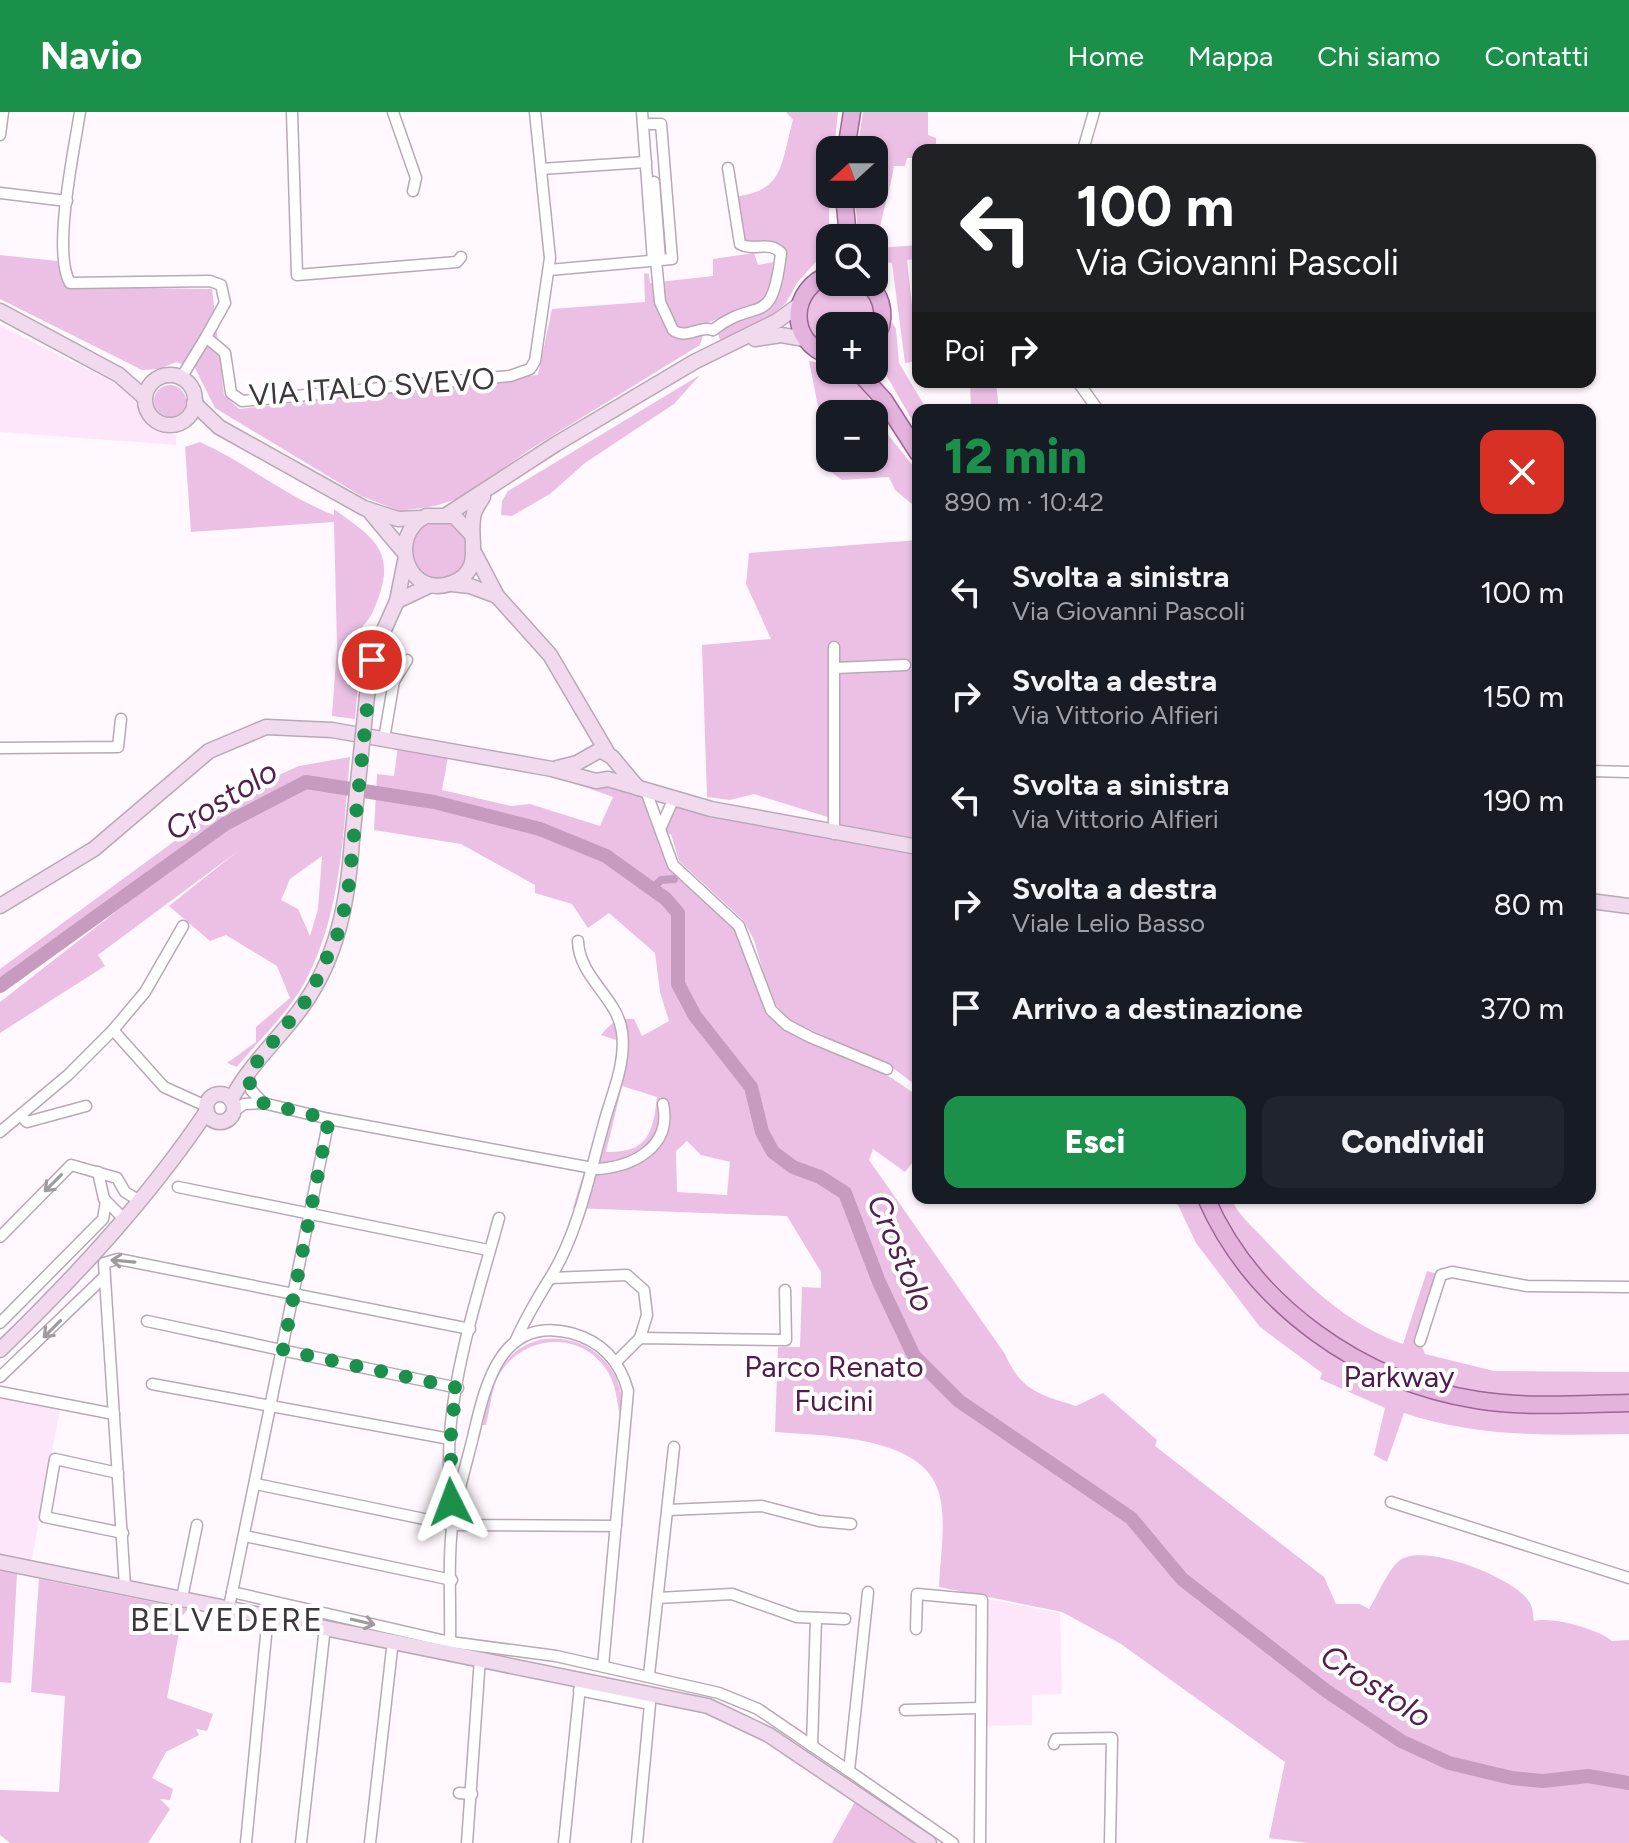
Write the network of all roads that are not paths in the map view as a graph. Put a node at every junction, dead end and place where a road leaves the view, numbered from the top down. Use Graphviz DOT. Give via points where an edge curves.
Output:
graph roads {
  1 [pos="3,112"];
  2 [pos="80,112"];
  3 [pos="292,112"];
  4 [pos="393,112"];
  5 [pos="535,112"];
  6 [pos="642,112"];
  7 [pos="649,112"];
  8 [pos="852,112"];
  9 [pos="1094,112"];
  10 [pos="0,135"];
  11 [pos="848,136"];
  12 [pos="1085,144"];
  13 [pos="646,162"];
  14 [pos="728,168"];
  15 [pos="541,169"];
  16 [pos="413,191"];
  17 [pos="0,193"];
  18 [pos="67,201"];
  19 [pos="461,257"];
  20 [pos="656,260"];
  21 [pos="549,270"];
  22 [pos="816,281"];
  23 [pos="799,305"];
  24 [pos="0,311"];
  25 [pos="713,330"];
  26 [pos="206,337"];
  27 [pos="805,339"];
  28 [pos="816,346"];
  29 [pos="724,349"];
  30 [pos="119,375"];
  31 [pos="181,378"];
  32 [pos="152,382"];
  33 [pos="870,384"];
  34 [pos="879,384"];
  35 [pos="145,398"];
  36 [pos="884,400"];
  37 [pos="194,403"];
  38 [pos="888,406"];
  39 [pos="184,421"];
  40 [pos="219,427"];
  41 [pos="912,444"];
  42 [pos="485,493"];
  43 [pos="364,508"];
  44 [pos="448,514"];
  45 [pos="421,518"];
  46 [pos="472,535"];
  47 [pos="475,554"];
  48 [pos="404,556"];
  49 [pos="451,584"];
  50 [pos="431,585"];
  51 [pos="497,596"];
  52 [pos="397,601"];
  53 [pos="834,647"];
  54 [pos="407,660"];
  55 [pos="905,665"];
  56 [pos="835,668"];
  57 [pos="577,704"];
  58 [pos="121,719"];
  59 [pos="384,739"];
  60 [pos="0,748"];
  61 [pos="586,757"];
  62 [pos="611,758"];
  63 [pos="552,769"];
  64 [pos="1596,771"];
  65 [pos="1629,772"];
  66 [pos="587,776"];
  67 [pos="608,779"];
  68 [pos="642,790"];
  69 [pos="673,800"];
  70 [pos="661,827"];
  71 [pos="834,834"];
  72 [pos="912,846"];
  73 [pos="1596,902"];
  74 [pos="0,906"];
  75 [pos="1629,906"];
  76 [pos="183,926"];
  77 [pos="578,941"];
  78 [pos="113,1030"];
  79 [pos="887,1069"];
  80 [pos="244,1077"];
  81 [pos="261,1101"];
  82 [pos="230,1102"];
  83 [pos="663,1104"];
  84 [pos="86,1106"];
  85 [pos="210,1113"];
  86 [pos="21,1116"];
  87 [pos="329,1119"];
  88 [pos="0,1132"];
  89 [pos="591,1166"];
  90 [pos="98,1172"];
  91 [pos="178,1187"];
  92 [pos="106,1201"];
  93 [pos="140,1201"];
  94 [pos="1209,1204"];
  95 [pos="310,1213"];
  96 [pos="499,1218"];
  97 [pos="124,1219"];
  98 [pos="0,1237"];
  99 [pos="488,1250"];
  100 [pos="103,1278"];
  101 [pos="551,1278"];
  102 [pos="1629,1287"];
  103 [pos="785,1290"];
  104 [pos="293,1293"];
  105 [pos="147,1321"];
  106 [pos="0,1323"];
  107 [pos="470,1329"];
  108 [pos="640,1338"];
  109 [pos="1420,1341"];
  110 [pos="515,1342"];
  111 [pos="0,1350"];
  112 [pos="283,1350"];
  113 [pos="616,1362"];
  114 [pos="0,1377"];
  115 [pos="152,1384"];
  116 [pos="458,1388"];
  117 [pos="0,1392"];
  118 [pos="1629,1403"];
  119 [pos="273,1404"];
  120 [pos="114,1414"];
  121 [pos="450,1439"];
  122 [pos="674,1447"];
  123 [pos="118,1473"];
  124 [pos="256,1484"];
  125 [pos="1391,1502"];
  126 [pos="668,1510"];
  127 [pos="454,1520"];
  128 [pos="851,1524"];
  129 [pos="197,1525"];
  130 [pos="616,1526"];
  131 [pos="123,1533"];
  132 [pos="245,1536"];
  133 [pos="0,1562"];
  134 [pos="1629,1578"];
  135 [pos="452,1580"];
  136 [pos="125,1586"];
  137 [pos="232,1592"];
  138 [pos="868,1592"];
  139 [pos="182,1598"];
  140 [pos="658,1598"];
  141 [pos="229,1607"];
  142 [pos="268,1615"];
  143 [pos="816,1618"];
  144 [pos="845,1619"];
  145 [pos="325,1627"];
  146 [pos="916,1629"];
  147 [pos="393,1640"];
  148 [pos="450,1642"];
  149 [pos="480,1658"];
  150 [pos="603,1666"];
  151 [pos="649,1675"];
  152 [pos="580,1684"];
  153 [pos="979,1708"];
  154 [pos="905,1710"];
  155 [pos="1054,1744"];
  156 [pos="812,1746"];
  157 [pos="849,1771"];
  158 [pos="459,1793"];
  159 [pos="472,1794"];
  160 [pos="246,1843"];
  161 [pos="301,1843"];
  162 [pos="370,1843"];
  163 [pos="467,1843"];
  164 [pos="564,1843"];
  165 [pos="637,1843"];
  166 [pos="929,1843"];
  167 [pos="953,1843"];
  168 [pos="980,1843"];
  169 [pos="1110,1843"];
  1 -- 10 [label="street"];
  2 -- 18 [label="street"];
  3 -- 19 [label="street" via="297,275 457,262"];
  4 -- 16 [label="street" via="416,178"];
  5 -- 15 [label="street, VIA ITALO SVEVO"];
  6 -- 13 [label="street"];
  7 -- 20 [label="street"];
  8 -- 11 [label="main road"];
  9 -- 12 [label="street"];
  13 -- 15 [label="street"];
  13 -- 20 [label="street"];
  14 -- 25 [label="street" via="740,244 768,245 781,253 778,285 766,304"];
  15 -- 21 [label="street, VIA ITALO SVEVO"];
  17 -- 18 [label="street"];
  18 -- 26 [label="street" via="62,256 70,283 216,282 224,290 225,303"];
  20 -- 21 [label="street"];
  20 -- 25 [label="street" via="660,302 673,330"];
  21 -- 26 [label="street, VIA ITALO SVEVO" via="535,361 521,374 242,401 231,393 225,353"];
  22 -- 23 [label="main road"];
  23 -- 27 [label="main road" via="798,323"];
  23 -- 29 [label="main road"];
  24 -- 30 [label="main road"];
  25 -- 29 [label="street" via="711,338"];
  26 -- 31 [label="street"];
  27 -- 28 [label="main road"];
  27 -- 29 [label="main road" via="770,336"];
  29 -- 42 [label="main road" via="535,456"];
  30 -- 32 [label="main road"];
  30 -- 35 [label="main road"];
  31 -- 32 [label="main road" via="163,376"];
  31 -- 37 [label="main road" via="190,386"];
  32 -- 35 [label="main road"];
  33 -- 36 [label="main road"];
  34 -- 36 [label="main road"];
  35 -- 39 [label="main road" via="148,412 158,422"];
  37 -- 39 [label="main road"];
  37 -- 40 [label="main road"];
  38 -- 41 [label="main road"];
  39 -- 40 [label="main road"];
  40 -- 43 [label="main road"];
  42 -- 44 [label="main road"];
  42 -- 46 [label="main road" via="474,514"];
  43 -- 45 [label="main road" via="398,519"];
  43 -- 48 [label="main road" via="390,531"];
  44 -- 45 [label="main road"];
  44 -- 46 [label="main road"];
  45 -- 48 [label="main road" via="408,532"];
  46 -- 47 [label="main road"];
  47 -- 49 [label="main road" via="469,570"];
  47 -- 51 [label="main road"];
  48 -- 50 [label="main road" via="418,579"];
  48 -- 52 [label="main road"];
  49 -- 50 [label="main road"];
  49 -- 51 [label="main road"];
  50 -- 52 [label="main road"];
  51 -- 57 [label="main road" via="537,637"];
  52 -- 80 [label="main road, bridge" via="378,640 367,696 346,903 324,968 302,1007"];
  53 -- 56 [label="street"];
  54 -- 59 [label="street" via="394,681"];
  55 -- 56 [label="street"];
  56 -- 71 [label="street"];
  57 -- 61 [label="main road"];
  57 -- 62 [label="main road"];
  58 -- 60 [label="street" via="118,747"];
  59 -- 63 [label="main road"];
  59 -- 74 [label="main road" via="289,725 231,738 179,774 94,849"];
  61 -- 62 [label="main road" via="596,750"];
  61 -- 63 [label="main road"];
  61 -- 66 [label="main road"];
  62 -- 67 [label="main road"];
  62 -- 68 [label="main road"];
  63 -- 66 [label="main road"];
  64 -- 65 [label="street"];
  66 -- 67 [label="main road"];
  67 -- 68 [label="main road"];
  68 -- 69 [label="main road"];
  68 -- 70 [label="street"];
  69 -- 70 [label="street"];
  69 -- 71 [label="main road"];
  70 -- 79 [label="street" via="673,865 739,926 771,1010 810,1037"];
  71 -- 72 [label="main road"];
  73 -- 75 [label="main road"];
  76 -- 78 [label="street" via="145,992"];
  77 -- 89 [label="street" via="578,958 622,1029 623,1056"];
  78 -- 85 [label="street" via="164,1087"];
  78 -- 86 [label="street"];
  80 -- 81 [label="street"];
  80 -- 82 [label="main road"];
  81 -- 82 [label="street"];
  81 -- 87 [label="street"];
  82 -- 85 [label="main road" via="211,1097"];
  82 -- 85 [label="main road" via="229,1119"];
  83 -- 89 [label="street" via="661,1138 645,1154 620,1167"];
  84 -- 86 [label="street" via="39,1121 27,1122"];
  85 -- 93 [label="main road"];
  86 -- 88 [label="street"];
  87 -- 89 [label="street"];
  87 -- 95 [label="street"];
  89 -- 101 [label="street"];
  90 -- 92 [label="street"];
  90 -- 93 [label="street" via="117,1178 125,1192"];
  90 -- 98 [label="street, one-way" via="71,1165"];
  91 -- 95 [label="street"];
  92 -- 97 [label="street"];
  92 -- 106 [label="street" via="103,1219"];
  93 -- 97 [label="main road"];
  94 -- 118 [label="main road" via="1228,1239 1274,1297 1316,1333 1372,1367 1477,1400"];
  95 -- 99 [label="street"];
  95 -- 104 [label="street"];
  96 -- 99 [label="street"];
  97 -- 111 [label="main road"];
  99 -- 107 [label="street"];
  104 -- 100 [label="street, one-way" via="110,1260 104,1263"];
  100 -- 114 [label="street, one-way"];
  100 -- 120 [label="street"];
  101 -- 108 [label="street" via="627,1275 644,1290 647,1315"];
  101 -- 110 [label="street"];
  102 -- 109 [label="street" via="1527,1286 1452,1272 1441,1275"];
  103 -- 108 [label="street" via="786,1340"];
  104 -- 107 [label="street"];
  104 -- 112 [label="street"];
  105 -- 112 [label="street"];
  107 -- 116 [label="street"];
  108 -- 113 [label="street"];
  110 -- 113 [label="street" via="538,1333 570,1333 599,1345"];
  110 -- 127 [label="street" via="495,1364 485,1386"];
  112 -- 116 [label="street"];
  112 -- 119 [label="street"];
  113 -- 130 [label="street" via="629,1402"];
  115 -- 119 [label="street"];
  116 -- 121 [label="street"];
  117 -- 120 [label="street"];
  119 -- 121 [label="street"];
  119 -- 124 [label="street"];
  120 -- 123 [label="street"];
  121 -- 127 [label="street"];
  122 -- 126 [label="street"];
  123 -- 131 [label="street"];
  123 -- 131 [label="street" via="55,1459 45,1517"];
  124 -- 127 [label="street"];
  124 -- 132 [label="street"];
  125 -- 134 [label="street"];
  126 -- 128 [label="street" via="762,1506"];
  126 -- 140 [label="street"];
  127 -- 130 [label="street"];
  127 -- 135 [label="street"];
  129 -- 139 [label="street"];
  130 -- 150 [label="street"];
  131 -- 136 [label="street"];
  132 -- 135 [label="street"];
  132 -- 137 [label="street"];
  133 -- 136 [label="main road"];
  135 -- 148 [label="street"];
  136 -- 139 [label="main road"];
  137 -- 141 [label="street"];
  137 -- 148 [label="street, one-way"];
  138 -- 157 [label="street"];
  139 -- 141 [label="main road"];
  140 -- 143 [label="street" via="732,1594 797,1617"];
  140 -- 151 [label="street"];
  141 -- 142 [label="main road"];
  142 -- 145 [label="main road"];
  142 -- 160 [label="street"];
  143 -- 144 [label="street"];
  143 -- 156 [label="street"];
  145 -- 147 [label="main road"];
  145 -- 161 [label="street"];
  146 -- 153 [label="street" via="917,1594 982,1600"];
  147 -- 149 [label="main road"];
  147 -- 162 [label="street"];
  148 -- 150 [label="street"];
  149 -- 152 [label="main road"];
  149 -- 159 [label="street"];
  150 -- 151 [label="street"];
  151 -- 156 [label="street" via="749,1704"];
  152 -- 164 [label="street"];
  152 -- 165 [label="street" via="650,1704"];
  152 -- 166 [label="main road" via="693,1702 739,1718"];
  153 -- 154 [label="street"];
  153 -- 168 [label="street"];
  155 -- 169 [label="street" via="1056,1739 1112,1738"];
  156 -- 157 [label="street"];
  157 -- 167 [label="street"];
  158 -- 159 [label="street"];
  159 -- 163 [label="street"];
}
